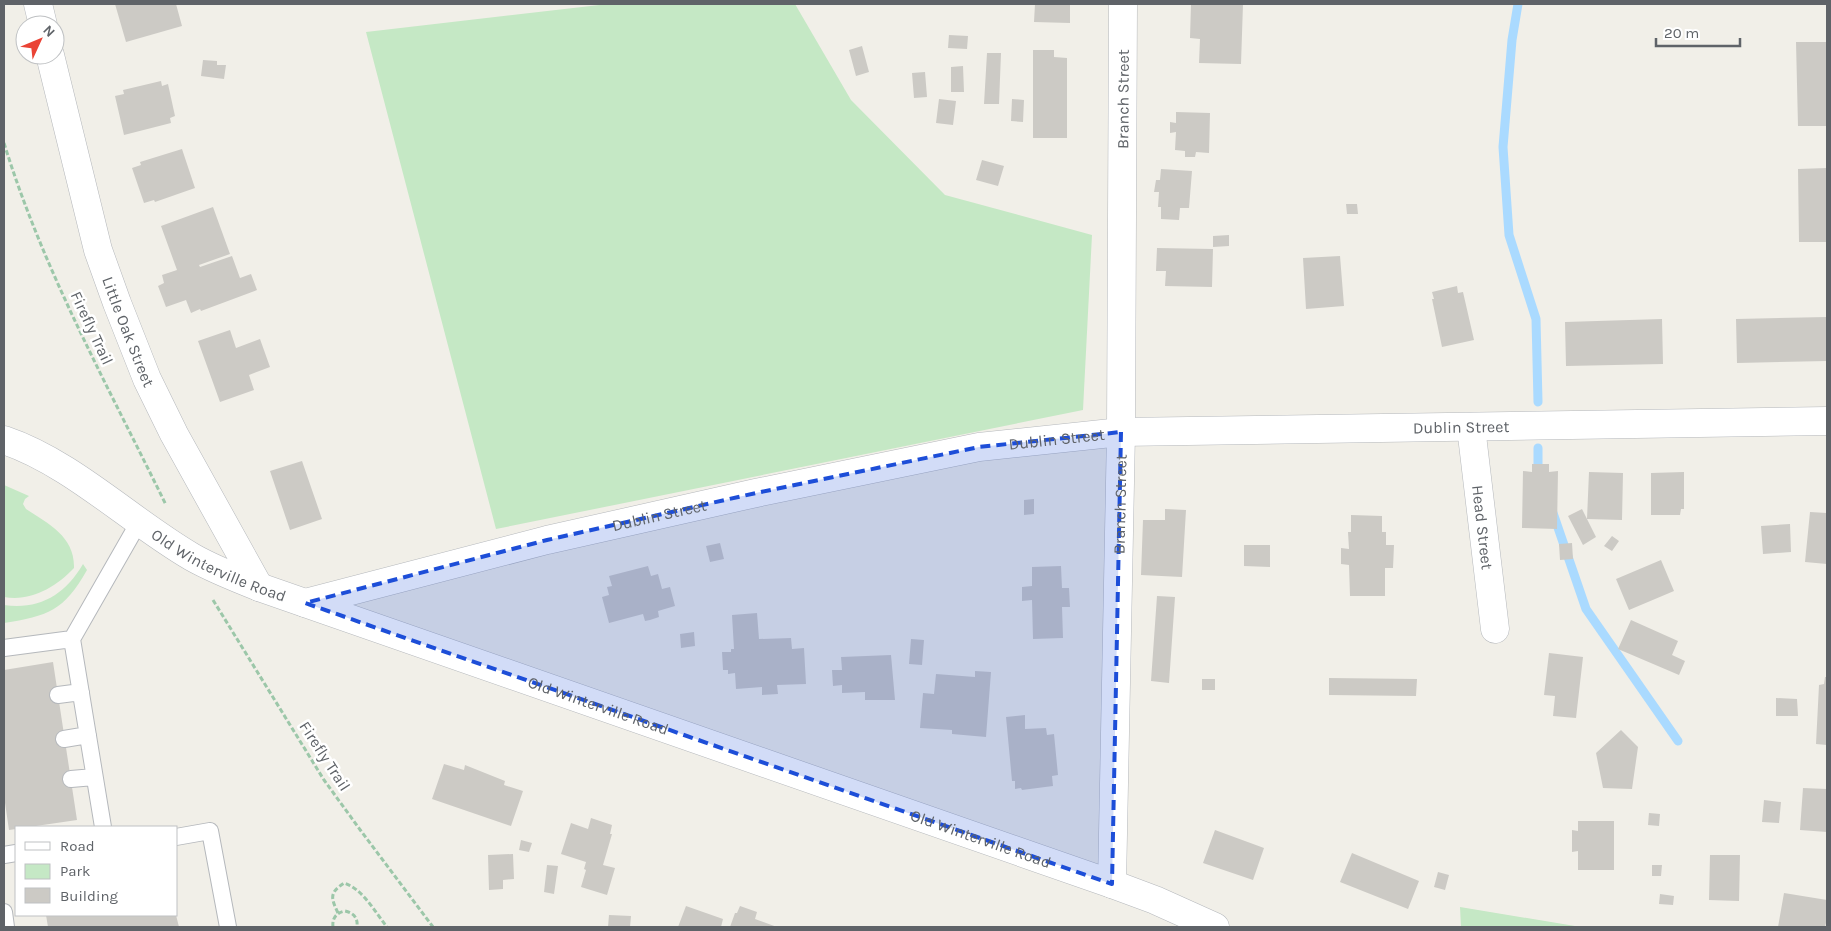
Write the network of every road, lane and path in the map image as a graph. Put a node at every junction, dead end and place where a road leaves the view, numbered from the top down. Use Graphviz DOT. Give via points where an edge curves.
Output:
graph roads {
  1 [pos="1123,4"];
  2 [pos="52,65"];
  3 [pos="4,143"];
  4 [pos="1827,421"];
  5 [pos="1471,426"];
  6 [pos="1122,432"];
  7 [pos="4,440"];
  8 [pos="168,510"];
  9 [pos="139,522"];
  10 [pos="259,587"];
  11 [pos="212,597"];
  12 [pos="305,603"];
  13 [pos="1495,629"];
  14 [pos="72,639"];
  15 [pos="4,648"];
  16 [pos="81,692"];
  17 [pos="58,695"];
  18 [pos="88,735"];
  19 [pos="64,739"];
  20 [pos="94,777"];
  21 [pos="70,779"];
  22 [pos="103,826"];
  23 [pos="178,837"];
  24 [pos="1112,884"];
  25 [pos="4,912"];
  26 [pos="338,913"];
  27 [pos="6,927"];
  28 [pos="228,927"];
  29 [pos="333,927"];
  30 [pos="357,927"];
  31 [pos="388,927"];
  32 [pos="433,927"];
  33 [pos="1215,927"];
  1 -- 6 [label="street, Branch Street"];
  2 -- 10 [label="street, Little Oak Street" via="98,250 124,320 170,426"];
  3 -- 8 [label="path, Firefly Trail" via="46,259"];
  4 -- 5 [label="street, Dublin Street"];
  5 -- 6 [label="street, Dublin Street"];
  5 -- 13 [label="street, Head Street"];
  6 -- 12 [label="street, Dublin Street" via="979,447 896,464 547,540"];
  6 -- 24 [label="street, Branch Street"];
  7 -- 9 [label="street, Old Winterville Road" via="66,471"];
  9 -- 10 [label="street, Old Winterville Road" via="214,569"];
  9 -- 14 [label="lane"];
  10 -- 12 [label="street, Old Winterville Road"];
  11 -- 32 [label="path, Firefly Trail" via="324,780"];
  12 -- 24 [label="street, Old Winterville Road"];
  14 -- 15 [label="lane"];
  14 -- 16 [label="lane"];
  16 -- 17 [label="lane"];
  16 -- 18 [label="lane"];
  18 -- 19 [label="lane"];
  18 -- 20 [label="lane"];
  20 -- 21 [label="lane"];
  20 -- 22 [label="lane"];
  23 -- 28 [label="lane" via="210,831"];
  24 -- 33 [label="street, Old Winterville Road"];
  25 -- 27 [label="lane"];
  26 -- 29 [label="path"];
  26 -- 30 [label="path" via="352,913"];
  26 -- 31 [label="path" via="332,894 344,883 360,892"];
}
